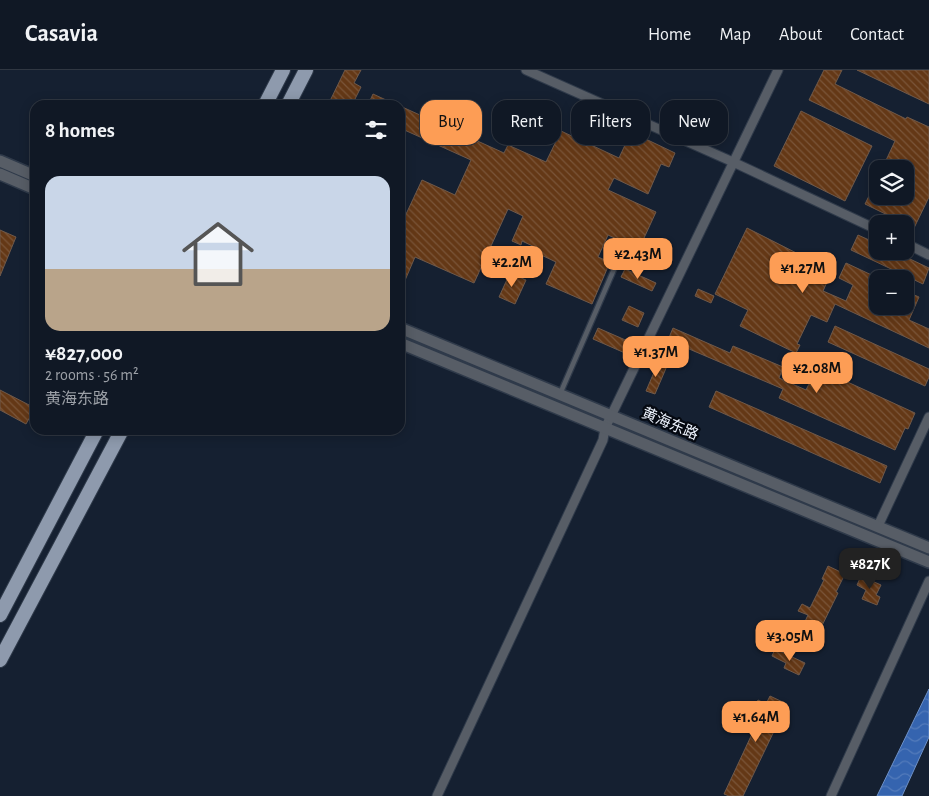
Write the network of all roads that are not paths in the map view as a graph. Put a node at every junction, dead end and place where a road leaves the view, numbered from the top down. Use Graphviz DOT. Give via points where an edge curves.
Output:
graph roads {
  1 [pos="283,70"];
  2 [pos="306,70"];
  3 [pos="526,70"];
  4 [pos="778,70"];
  5 [pos="268,100"];
  6 [pos="291,100"];
  7 [pos="0,161"];
  8 [pos="733,162"];
  9 [pos="0,174"];
  10 [pos="30,174"];
  11 [pos="30,187"];
  12 [pos="869,226"];
  13 [pos="914,248"];
  14 [pos="929,255"];
  15 [pos="615,267"];
  16 [pos="405,330"];
  17 [pos="405,345"];
  18 [pos="560,394"];
  19 [pos="611,416"];
  20 [pos="929,418"];
  21 [pos="605,428"];
  22 [pos="94,435"];
  23 [pos="119,435"];
  24 [pos="878,526"];
  25 [pos="929,548"];
  26 [pos="929,562"];
  27 [pos="929,581"];
  28 [pos="0,615"];
  29 [pos="0,660"];
  30 [pos="437,796"];
  31 [pos="830,796"];
  1 -- 5 [label="main road"];
  2 -- 6 [label="main road"];
  3 -- 8 [label="street"];
  4 -- 8 [label="street"];
  7 -- 10 [label="street"];
  8 -- 12 [label="street"];
  8 -- 19 [label="street"];
  9 -- 11 [label="street"];
  13 -- 14 [label="street"];
  15 -- 18 [label="lane"];
  16 -- 18 [label="street, 黄海东路"];
  17 -- 21 [label="street, 黄海东路"];
  18 -- 19 [label="street, 黄海东路"];
  19 -- 21 [label="street"];
  19 -- 24 [label="street, 黄海东路"];
  20 -- 24 [label="street"];
  21 -- 26 [label="street, 黄海东路"];
  21 -- 30 [label="street" via="603,440"];
  22 -- 28 [label="main road"];
  23 -- 29 [label="main road"];
  24 -- 25 [label="street, 黄海东路"];
  27 -- 31 [label="street"];
}
